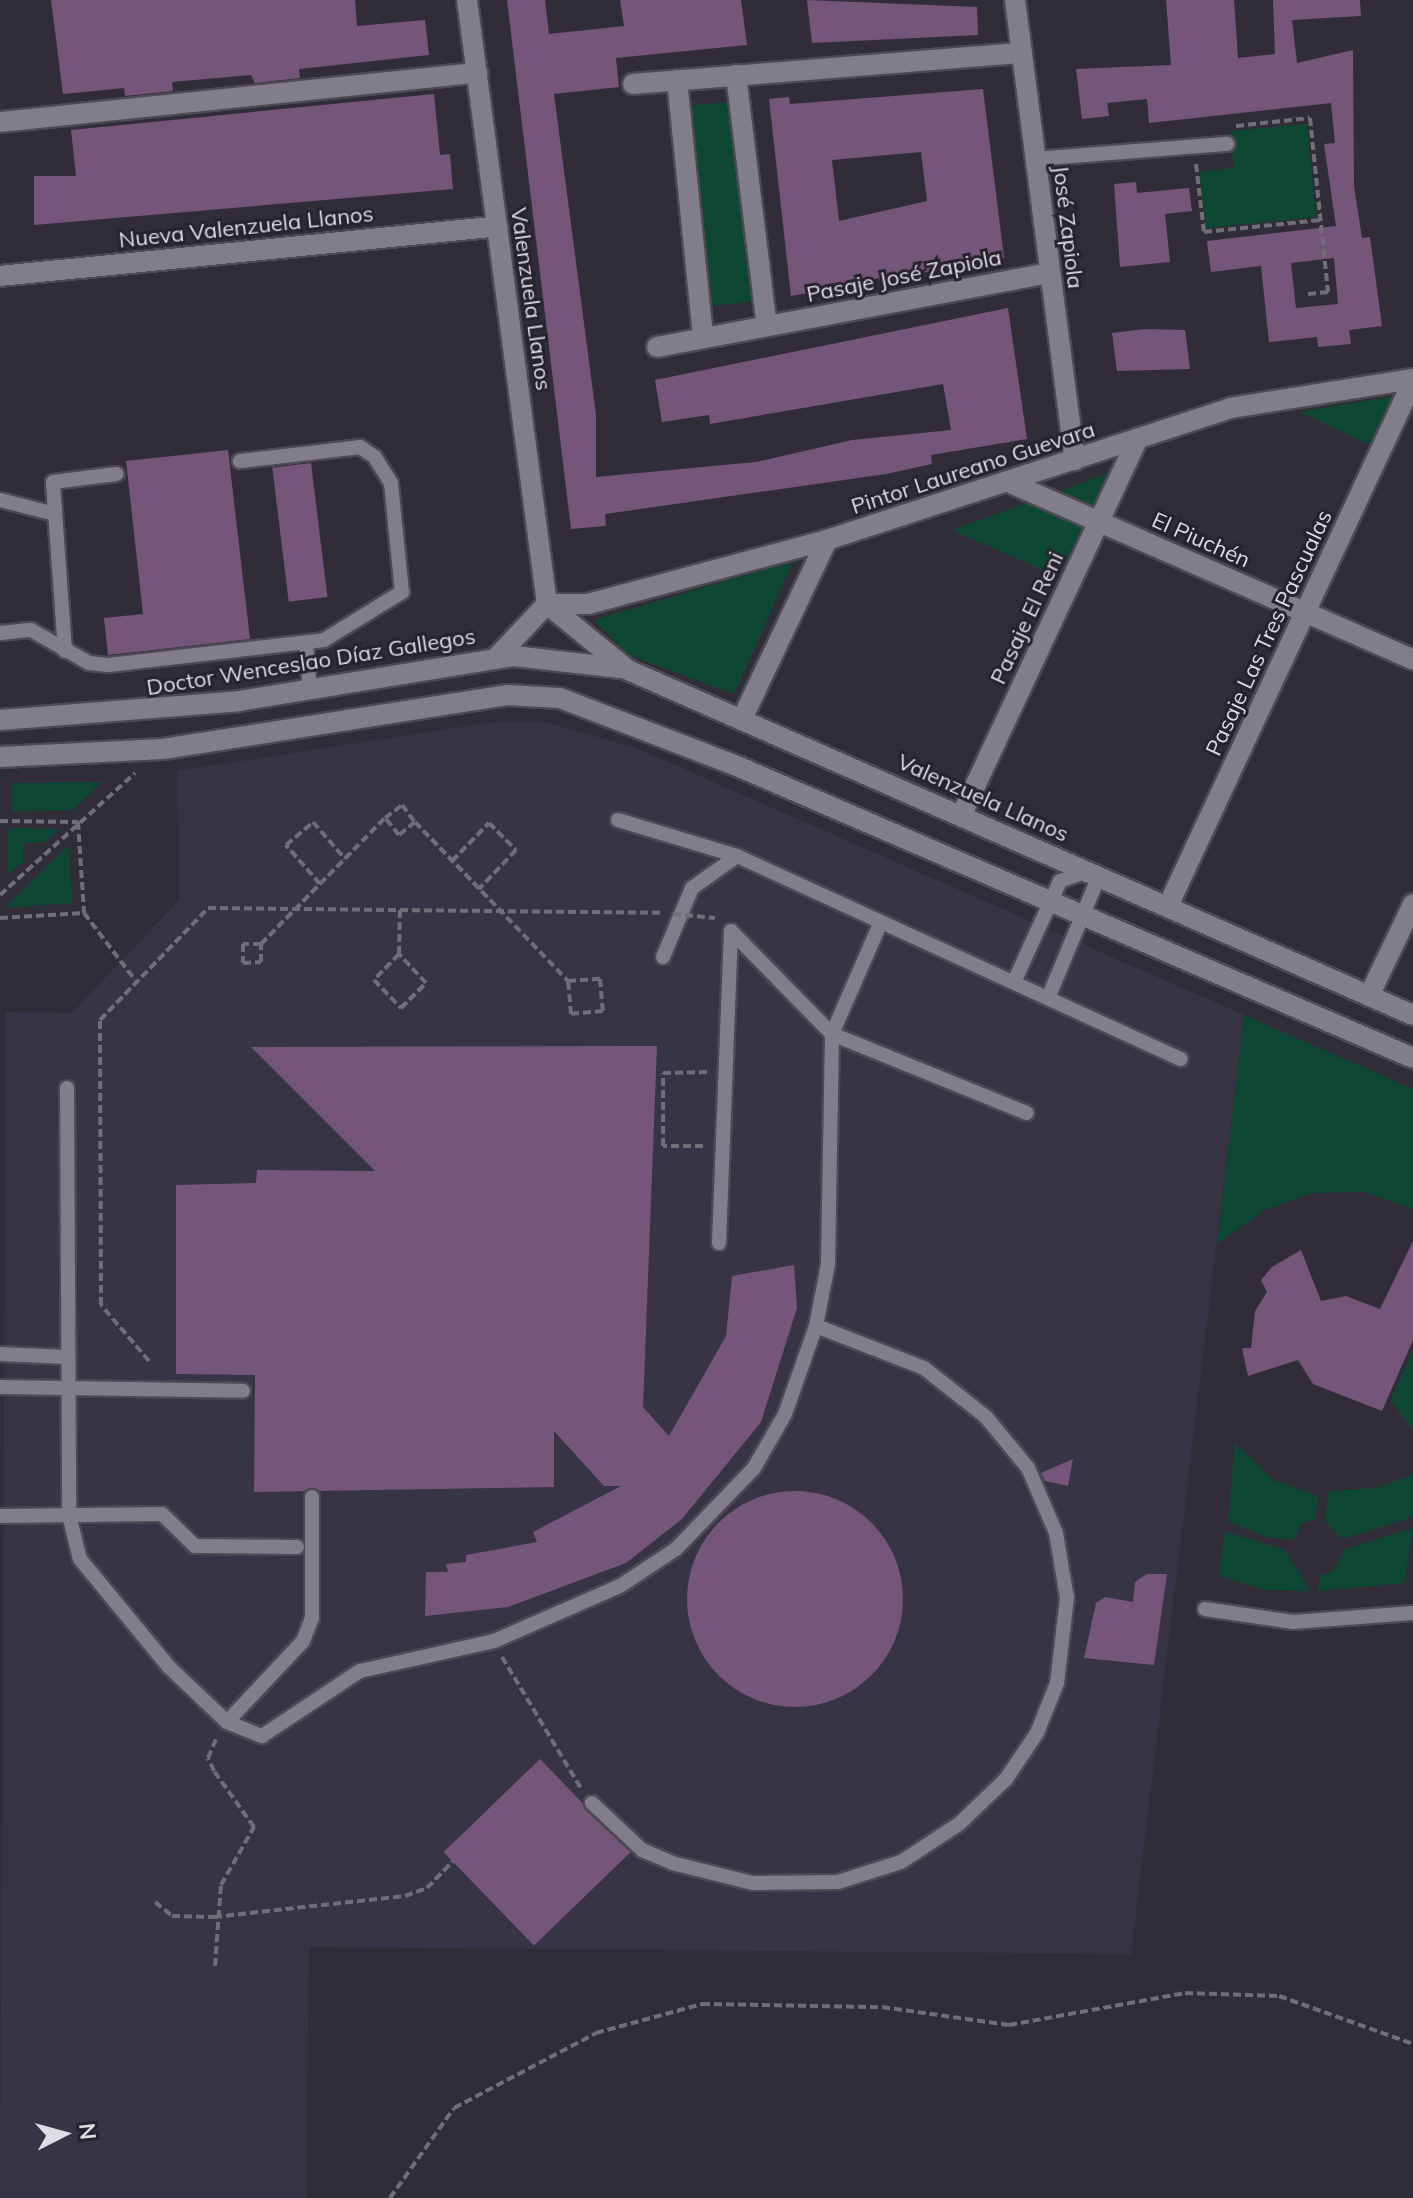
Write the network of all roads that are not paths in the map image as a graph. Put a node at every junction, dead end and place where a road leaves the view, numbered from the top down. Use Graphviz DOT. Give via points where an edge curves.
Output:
graph roads {
  1 [pos="467,0"];
  2 [pos="1015,0"];
  3 [pos="1022,53"];
  4 [pos="477,73"];
  5 [pos="736,75"];
  6 [pos="677,80"];
  7 [pos="633,84"];
  8 [pos="0,122"];
  9 [pos="1227,144"];
  10 [pos="1035,159"];
  11 [pos="497,226"];
  12 [pos="1049,273"];
  13 [pos="0,276"];
  14 [pos="767,326"];
  15 [pos="703,338"];
  16 [pos="657,347"];
  17 [pos="1413,380"];
  18 [pos="1137,441"];
  19 [pos="1075,460"];
  20 [pos="240,461"];
  21 [pos="116,474"];
  22 [pos="1013,484"];
  23 [pos="0,500"];
  24 [pos="55,514"];
  25 [pos="1099,522"];
  26 [pos="827,540"];
  27 [pos="547,604"];
  28 [pos="1305,612"];
  29 [pos="4,632"];
  30 [pos="306,643"];
  31 [pos="65,651"];
  32 [pos="495,659"];
  33 [pos="1413,660"];
  34 [pos="628,670"];
  35 [pos="310,691"];
  36 [pos="743,717"];
  37 [pos="0,720"];
  38 [pos="0,757"];
  39 [pos="961,816"];
  40 [pos="618,820"];
  41 [pos="737,856"];
  42 [pos="1094,873"];
  43 [pos="1046,904"];
  44 [pos="1413,904"];
  45 [pos="1168,906"];
  46 [pos="1079,917"];
  47 [pos="880,924"];
  48 [pos="663,957"];
  49 [pos="1014,982"];
  50 [pos="1369,996"];
  51 [pos="1048,998"];
  52 [pos="1413,1015"];
  53 [pos="832,1034"];
  54 [pos="1413,1058"];
  55 [pos="1181,1059"];
  56 [pos="67,1088"];
  57 [pos="1027,1113"];
  58 [pos="719,1243"];
  59 [pos="816,1326"];
  60 [pos="0,1354"];
  61 [pos="67,1357"];
  62 [pos="0,1387"];
  63 [pos="67,1389"];
  64 [pos="243,1391"];
  65 [pos="312,1497"];
  66 [pos="69,1515"];
  67 [pos="0,1516"];
  68 [pos="297,1547"];
  69 [pos="1205,1609"];
  70 [pos="1413,1613"];
  71 [pos="227,1722"];
  72 [pos="592,1803"];
  1 -- 4 [label="street, Valenzuela Llanos"];
  2 -- 3 [label="street, José Zapiola"];
  3 -- 5 [label="street"];
  3 -- 10 [label="street, José Zapiola"];
  4 -- 8 [label="street"];
  4 -- 11 [label="street, Valenzuela Llanos"];
  5 -- 6 [label="street"];
  5 -- 14 [label="street"];
  6 -- 7 [label="street"];
  6 -- 15 [label="street"];
  9 -- 10 [label="lane"];
  10 -- 12 [label="street, José Zapiola"];
  11 -- 13 [label="street, Nueva Valenzuela Llanos"];
  11 -- 27 [label="street, Valenzuela Llanos"];
  12 -- 14 [label="street, Pasaje José Zapiola"];
  12 -- 19 [label="street, José Zapiola"];
  14 -- 15 [label="street, Pasaje José Zapiola"];
  15 -- 16 [label="street, Pasaje José Zapiola"];
  17 -- 18 [label="street, Pintor Laureano Guevara" via="1230,408"];
  17 -- 28 [label="street, Pasaje Las Tres Pascualas"];
  18 -- 19 [label="street, Pintor Laureano Guevara"];
  18 -- 25 [label="street, Pasaje El Reni"];
  19 -- 22 [label="street, Pintor Laureano Guevara"];
  20 -- 30 [label="lane" via="360,447 391,483 404,587 359,625"];
  21 -- 24 [label="lane" via="53,482"];
  22 -- 25 [label="street, El Piuchén"];
  22 -- 26 [label="street, Pintor Laureano Guevara"];
  23 -- 24 [label="lane"];
  24 -- 31 [label="lane"];
  25 -- 28 [label="street, El Piuchén"];
  25 -- 39 [label="street, Pasaje El Reni"];
  26 -- 27 [label="street, Pintor Laureano Guevara" via="588,604"];
  26 -- 36 [label="street"];
  27 -- 32 [label="street"];
  27 -- 34 [label="street, Valenzuela Llanos"];
  28 -- 33 [label="street, El Piuchén"];
  28 -- 45 [label="street, Pasaje Las Tres Pascualas"];
  29 -- 31 [label="lane" via="31,630"];
  30 -- 31 [label="lane" via="109,665"];
  30 -- 35 [label="lane"];
  32 -- 34 [label="street, Doctor Wenceslao Díaz Gallegos" via="565,657"];
  32 -- 35 [label="street, Doctor Wenceslao Díaz Gallegos"];
  34 -- 36 [label="street, Valenzuela Llanos"];
  35 -- 37 [label="street, Doctor Wenceslao Díaz Gallegos" via="160,711"];
  36 -- 39 [label="street, Valenzuela Llanos"];
  38 -- 43 [label="street" via="163,749 507,695 595,708"];
  39 -- 42 [label="street, Valenzuela Llanos"];
  40 -- 41 [label="lane"];
  41 -- 47 [label="lane"];
  41 -- 48 [label="lane" via="692,888"];
  42 -- 43 [label="lane" via="1060,881"];
  42 -- 45 [label="street, Valenzuela Llanos"];
  42 -- 46 [label="lane"];
  43 -- 46 [label="street"];
  43 -- 49 [label="lane"];
  44 -- 50 [label="street"];
  45 -- 50 [label="street, Valenzuela Llanos"];
  46 -- 51 [label="lane"];
  46 -- 54 [label="street"];
  47 -- 49 [label="lane"];
  47 -- 53 [label="lane"];
  49 -- 51 [label="lane"];
  50 -- 52 [label="street, Valenzuela Llanos"];
  51 -- 55 [label="lane"];
  53 -- 57 [label="lane"];
  53 -- 58 [label="lane" via="731,931"];
  53 -- 59 [label="lane" via="828,1264"];
  56 -- 61 [label="lane"];
  59 -- 71 [label="lane" via="785,1414 754,1468 676,1549 620,1586 494,1641 360,1671 262,1736"];
  59 -- 72 [label="lane" via="924,1368 986,1417 1028,1468 1056,1533 1067,1598 1057,1683 1037,1733 1006,1779 959,1824 901,1862 838,1882 753,1883 672,1863 642,1850"];
  60 -- 61 [label="lane"];
  61 -- 63 [label="lane"];
  62 -- 63 [label="lane"];
  63 -- 64 [label="lane"];
  63 -- 66 [label="lane"];
  65 -- 71 [label="lane" via="312,1618 303,1641"];
  66 -- 67 [label="lane"];
  66 -- 68 [label="lane" via="162,1514 195,1546"];
  66 -- 71 [label="lane" via="80,1559 169,1667"];
  69 -- 70 [label="lane" via="1293,1622"];
}
